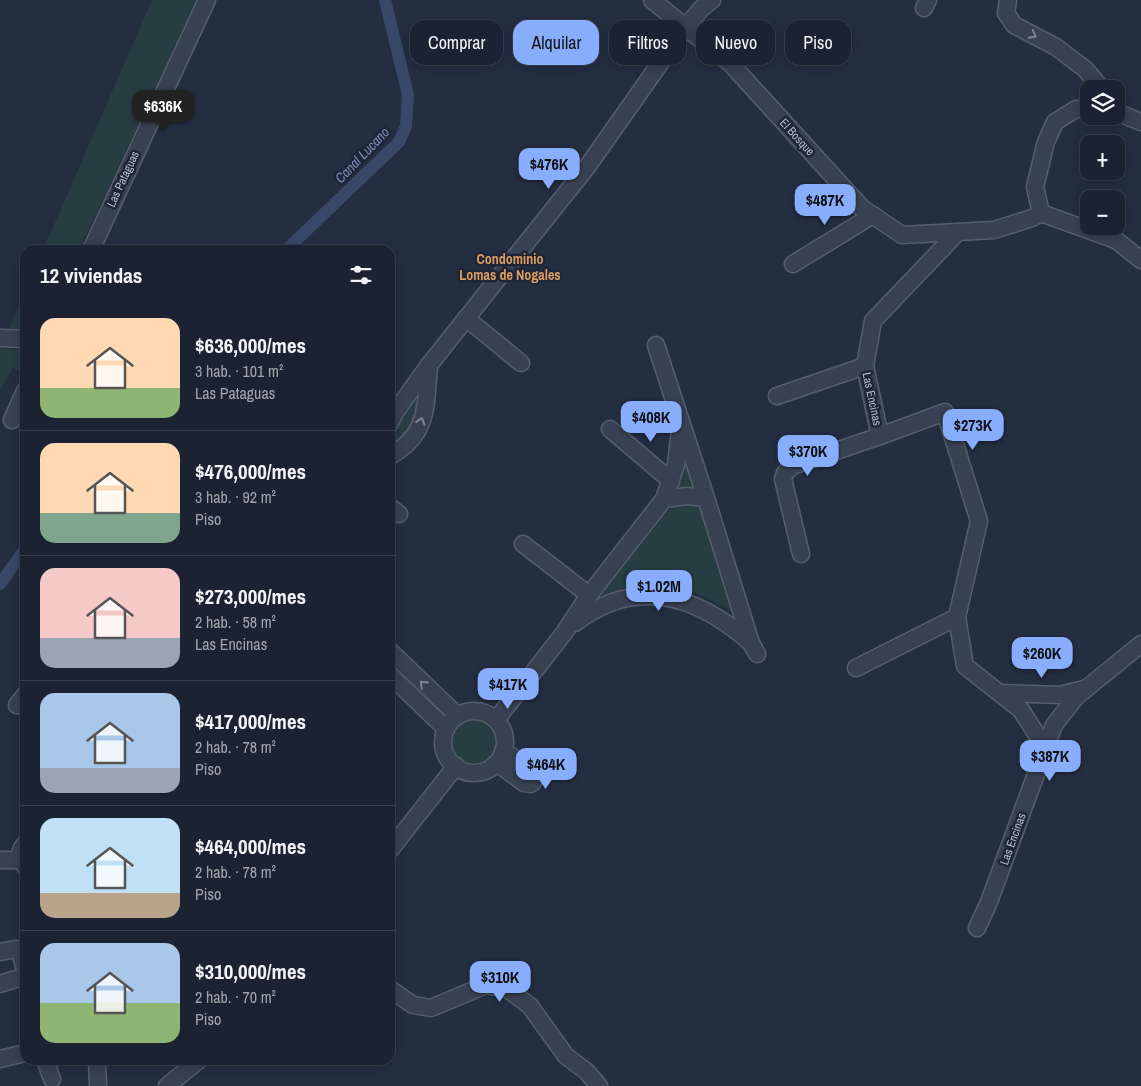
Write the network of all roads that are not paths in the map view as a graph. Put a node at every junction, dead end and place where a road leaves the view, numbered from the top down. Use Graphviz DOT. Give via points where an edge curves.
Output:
graph roads {
  1 [pos="207,0"];
  2 [pos="652,0"];
  3 [pos="712,0"];
  4 [pos="1008,0"];
  5 [pos="676,20"];
  6 [pos="686,27"];
  7 [pos="686,29"];
  8 [pos="659,65"];
  9 [pos="1094,80"];
  10 [pos="1080,108"];
  11 [pos="1125,115"];
  12 [pos="1141,122"];
  13 [pos="1041,213"];
  14 [pos="873,216"];
  15 [pos="958,232"];
  16 [pos="93,245"];
  17 [pos="1141,260"];
  18 [pos="793,264"];
  19 [pos="466,318"];
  20 [pos="0,338"];
  21 [pos="20,338"];
  22 [pos="656,345"];
  23 [pos="521,362"];
  24 [pos="429,365"];
  25 [pos="865,366"];
  26 [pos="776,396"];
  27 [pos="20,403"];
  28 [pos="395,414"];
  29 [pos="12,420"];
  30 [pos="680,421"];
  31 [pos="610,429"];
  32 [pos="880,436"];
  33 [pos="395,452"];
  34 [pos="671,481"];
  35 [pos="706,498"];
  36 [pos="664,499"];
  37 [pos="523,544"];
  38 [pos="801,554"];
  39 [pos="589,595"];
  40 [pos="957,617"];
  41 [pos="564,633"];
  42 [pos="1141,644"];
  43 [pos="395,662"];
  44 [pos="856,668"];
  45 [pos="395,681"];
  46 [pos="1086,688"];
  47 [pos="1000,693"];
  48 [pos="458,716"];
  49 [pos="496,720"];
  50 [pos="446,729"];
  51 [pos="1046,749"];
  52 [pos="456,766"];
  53 [pos="395,844"];
  54 [pos="20,858"];
  55 [pos="0,860"];
  56 [pos="977,928"];
  57 [pos="0,952"];
  58 [pos="20,952"];
  59 [pos="20,978"];
  60 [pos="0,984"];
  61 [pos="395,992"];
  62 [pos="20,1054"];
  63 [pos="0,1059"];
  64 [pos="47,1065"];
  65 [pos="97,1065"];
  66 [pos="193,1065"];
  67 [pos="52,1079"];
  68 [pos="98,1086"];
  69 [pos="167,1086"];
  70 [pos="599,1086"];
  1 -- 16 [label="street, Las Pataguas"];
  2 -- 5 [label="street, El Bosque"];
  3 -- 6 [label="street"];
  4 -- 9 [label="street, one-way" via="1006,13 1014,25 1056,47"];
  7 -- 14 [label="street, El Bosque" via="731,64 862,208"];
  8 -- 19 [label="street" via="587,168"];
  10 -- 13 [label="street" via="1055,122 1046,142 1035,186"];
  11 -- 12 [label="street"];
  13 -- 15 [label="street, El Bosque" via="994,230"];
  13 -- 17 [label="street" via="1116,240"];
  14 -- 15 [label="street, El Bosque" via="902,235"];
  14 -- 18 [label="street"];
  15 -- 25 [label="street, Las Encinas" via="872,321"];
  19 -- 23 [label="street"];
  19 -- 24 [label="street"];
  20 -- 21 [label="street"];
  22 -- 30 [label="street"];
  24 -- 28 [label="street"];
  33 -- 24 [label="street, one-way" via="414,438 422,421"];
  25 -- 26 [label="street"];
  25 -- 32 [label="street, Las Encinas"];
  27 -- 29 [label="street"];
  30 -- 34 [label="street" via="676,465"];
  30 -- 35 [label="street"];
  31 -- 34 [label="street"];
  32 -- 38 [label="street" via="792,466 786,473 783,479"];
  32 -- 40 [label="street, Las Encinas" via="945,412 979,521"];
  34 -- 36 [label="street"];
  35 -- 36 [label="street"];
  35 -- 41 [label="street" via="754,648 723,621 700,607 656,596 635,597 602,606 582,617"];
  36 -- 39 [label="street"];
  37 -- 39 [label="street"];
  39 -- 41 [label="street"];
  40 -- 44 [label="street"];
  40 -- 47 [label="street, Las Encinas" via="966,666"];
  41 -- 49 [label="street"];
  42 -- 46 [label="street, Las Encinas"];
  48 -- 43 [label="street, one-way"];
  45 -- 50 [label="street"];
  46 -- 47 [label="street, Las Encinas" via="1059,695"];
  46 -- 51 [label="street, Las Encinas" via="1054,725"];
  47 -- 51 [label="street, Las Encinas" via="1020,710"];
  48 -- 49 [label="street" via="475,711"];
  48 -- 50 [label="street"];
  49 -- 52 [label="street" via="504,735 500,757 488,769 477,772"];
  50 -- 52 [label="street" via="444,746 448,758"];
  51 -- 56 [label="street, Las Encinas"];
  52 -- 53 [label="street"];
  54 -- 55 [label="street"];
  57 -- 58 [label="street" via="16,949"];
  59 -- 60 [label="street"];
  61 -- 70 [label="street" via="413,1005 431,1008 486,985 506,988 530,1006 566,1056"];
  62 -- 63 [label="street"];
  64 -- 67 [label="street"];
  65 -- 68 [label="street"];
  66 -- 69 [label="street"];
}
